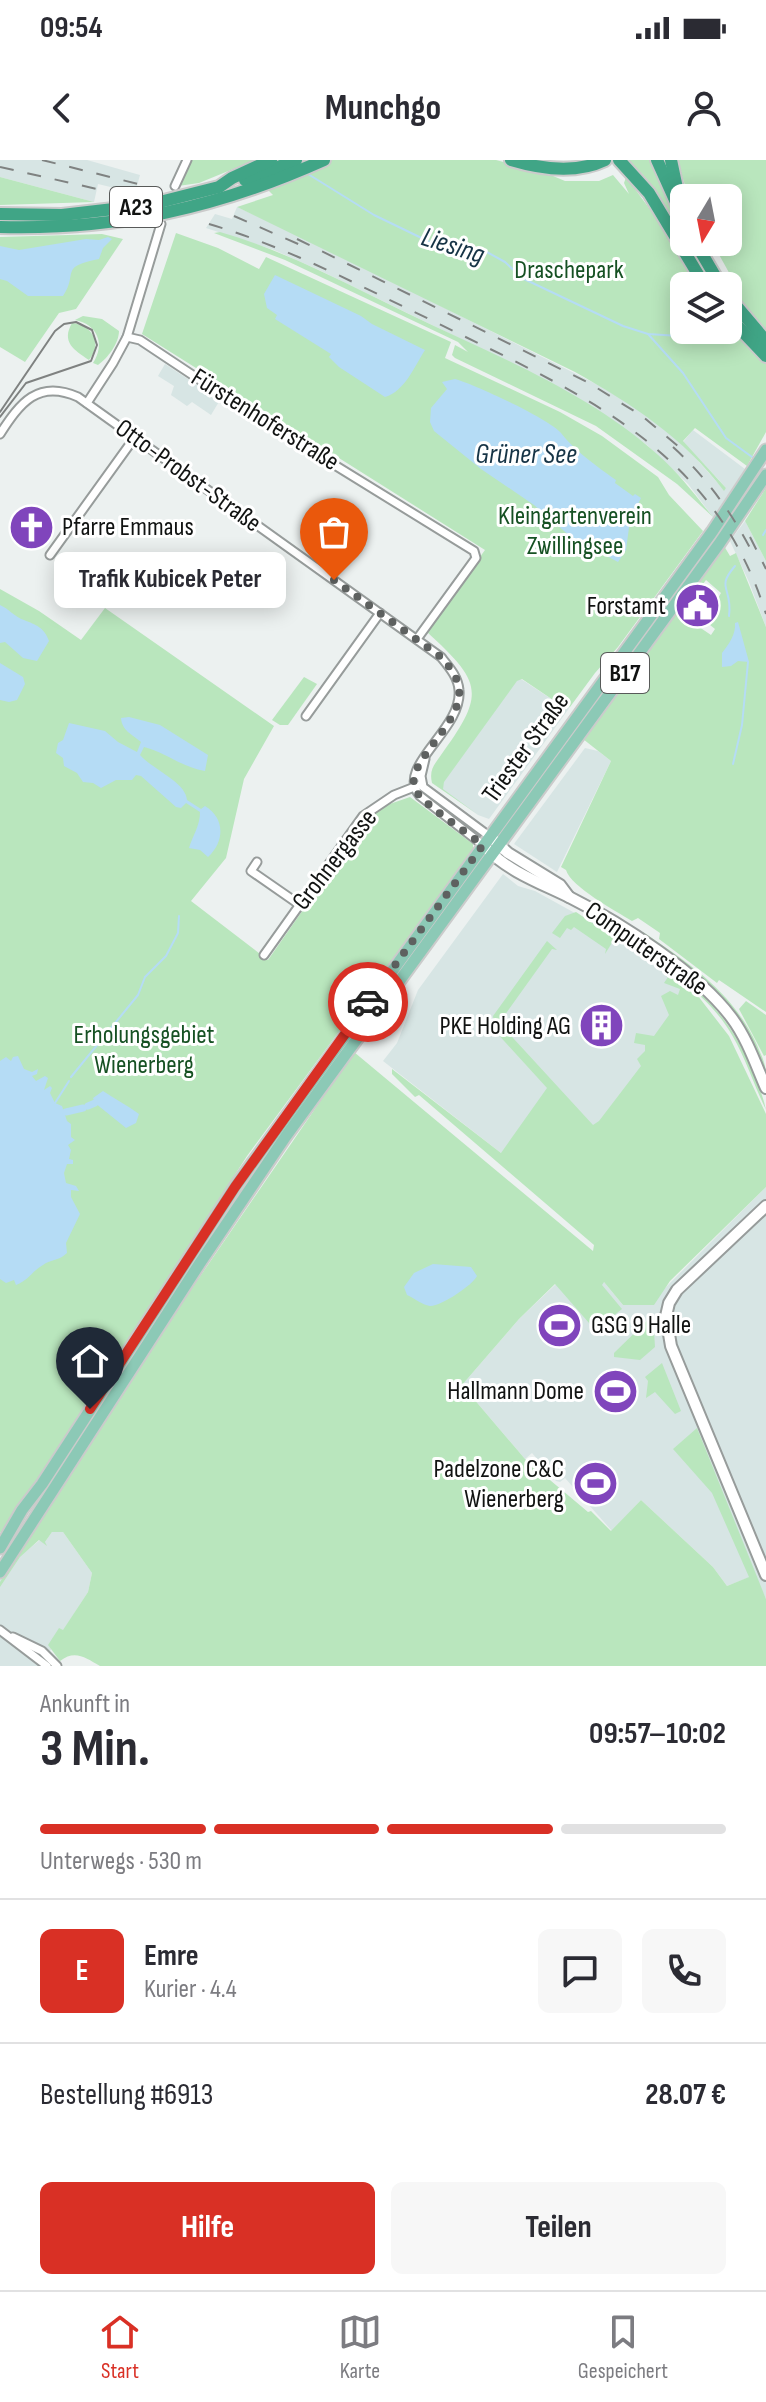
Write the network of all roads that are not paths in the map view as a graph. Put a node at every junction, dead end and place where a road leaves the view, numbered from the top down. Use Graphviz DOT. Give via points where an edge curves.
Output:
graph roads {
  1 [pos="187,160"];
  2 [pos="271,160"];
  3 [pos="296,160"];
  4 [pos="324,160"];
  5 [pos="511,160"];
  6 [pos="605,160"];
  7 [pos="657,160"];
  8 [pos="671,160"];
  9 [pos="619,162"];
  10 [pos="257,177"];
  11 [pos="676,184"];
  12 [pos="175,186"];
  13 [pos="670,189"];
  14 [pos="0,214"];
  15 [pos="62,221"];
  16 [pos="161,224"];
  17 [pos="0,227"];
  18 [pos="697,272"];
  19 [pos="742,313"];
  20 [pos="742,331"];
  21 [pos="127,337"];
  22 [pos="766,341"];
  23 [pos="766,356"];
  24 [pos="87,403"];
  25 [pos="0,434"];
  26 [pos="135,437"];
  27 [pos="766,450"];
  28 [pos="766,475"];
  29 [pos="50,555"];
  30 [pos="380,613"];
  31 [pos="417,639"];
  32 [pos="306,716"];
  33 [pos="418,785"];
  34 [pos="486,840"];
  35 [pos="497,850"];
  36 [pos="257,862"];
  37 [pos="300,905"];
  38 [pos="264,955"];
  39 [pos="363,1020"];
  40 [pos="766,1088"];
  41 [pos="766,1206"];
  42 [pos="0,1548"];
  43 [pos="0,1572"];
  44 [pos="766,1575"];
  45 [pos="0,1630"];
  46 [pos="11,1637"];
  47 [pos="47,1666"];
  48 [pos="57,1666"];
  1 -- 12 [label="street"];
  2 -- 10 [label="highway, A23"];
  3 -- 10 [label="highway"];
  4 -- 10 [label="highway, A23"];
  5 -- 6 [label="highway" via="550,168"];
  7 -- 13 [label="highway"];
  8 -- 11 [label="highway"];
  9 -- 18 [label="highway" via="657,204"];
  10 -- 15 [label="highway, A23"];
  10 -- 15 [label="highway, A23" via="218,201 160,215"];
  14 -- 15 [label="highway, A23"];
  15 -- 17 [label="highway, A23"];
  16 -- 21 [label="street"];
  19 -- 22 [label="highway"];
  20 -- 23 [label="highway"];
  21 -- 24 [label="street"];
  21 -- 31 [label="street, Fürstenhoferstraße" via="140,340 474,551 476,558"];
  24 -- 25 [label="street, Otto-Probst-Straße" via="63,391 35,395 22,403"];
  24 -- 26 [label="street, Otto-Probst-Straße"];
  26 -- 29 [label="street"];
  26 -- 30 [label="street, Otto-Probst-Straße"];
  27 -- 34 [label="main road, Triester Straße / B17"];
  28 -- 35 [label="main road, Triester Straße / B17"];
  30 -- 31 [label="street, Otto-Probst-Straße"];
  30 -- 32 [label="street"];
  31 -- 33 [label="street, Otto-Probst-Straße" via="441,657 459,688 453,718 426,757"];
  33 -- 34 [label="street"];
  33 -- 37 [label="street, Grohnergasse" via="363,816"];
  34 -- 35 [label="street, Computerstraße"];
  34 -- 39 [label="main road, Triester Straße / B17"];
  35 -- 39 [label="main road, Triester Straße / B17"];
  35 -- 40 [label="street, Computerstraße" via="540,885 569,897 680,967 712,994 733,1019"];
  36 -- 37 [label="street" via="251,871"];
  37 -- 38 [label="street, Grohnergasse"];
  39 -- 42 [label="main road, Triester Straße / B17" via="327,1058 187,1260"];
  39 -- 43 [label="main road, Triester Straße / B17"];
  41 -- 44 [label="street" via="677,1290 669,1303 666,1329"];
  45 -- 46 [label="street"];
  46 -- 47 [label="street"];
  46 -- 48 [label="street" via="42,1651"];
}
